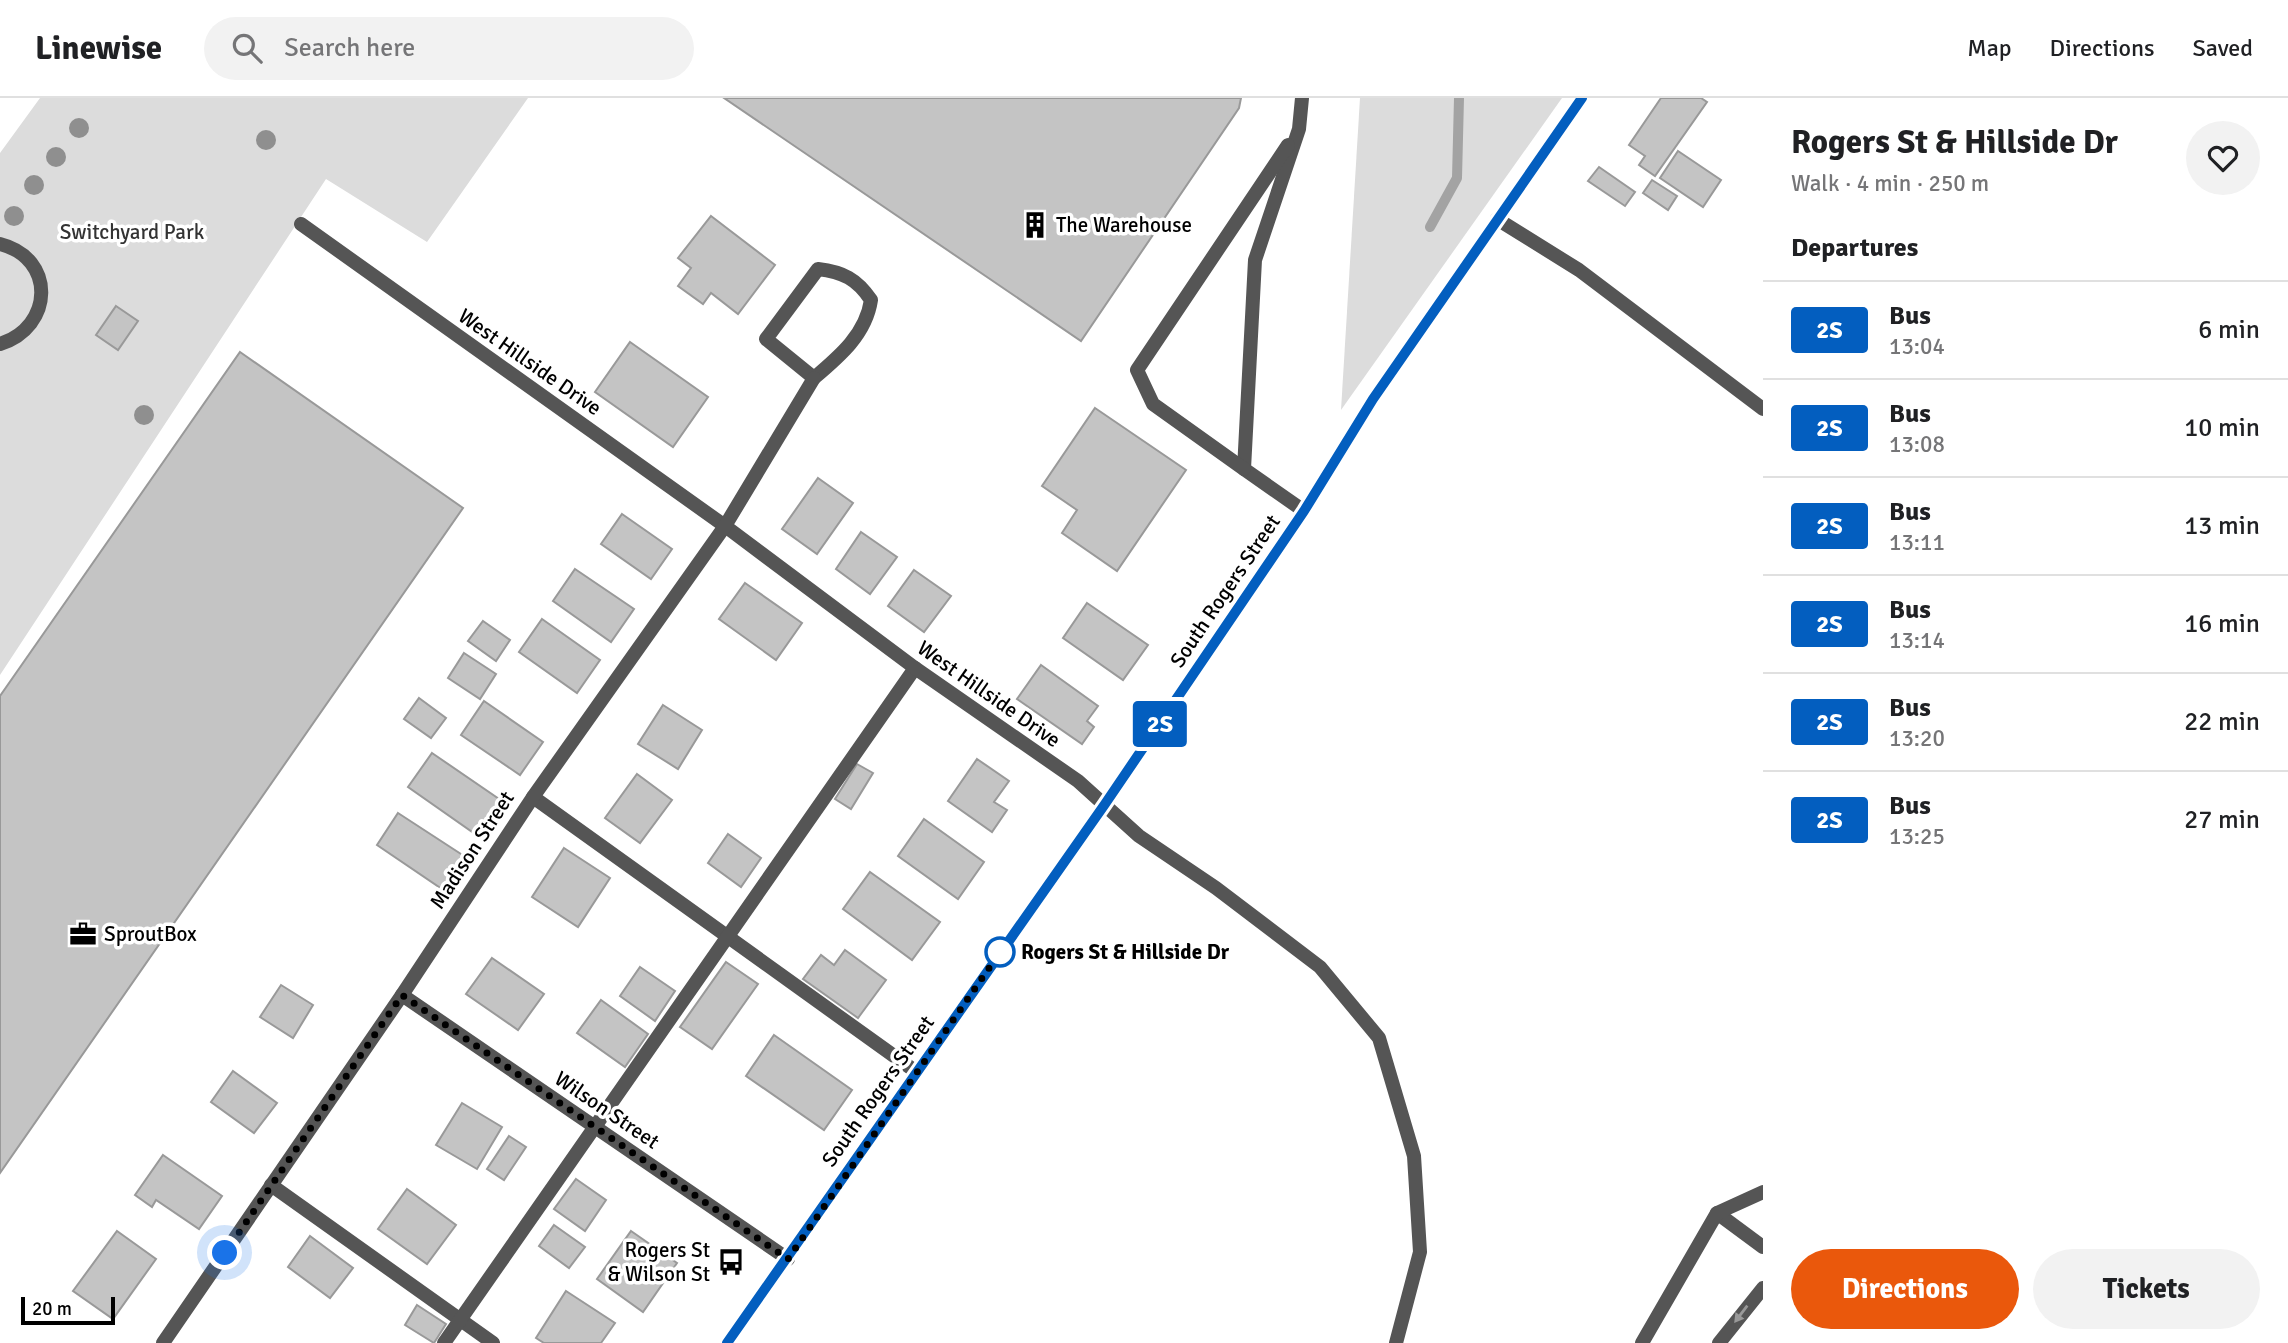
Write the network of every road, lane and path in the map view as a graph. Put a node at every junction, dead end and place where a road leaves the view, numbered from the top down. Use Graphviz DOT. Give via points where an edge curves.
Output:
graph roads {
  1 [pos="1302,98"];
  2 [pos="1582,98"];
  3 [pos="1299,129"];
  4 [pos="1497,219"];
  5 [pos="300,224"];
  6 [pos="0,244"];
  7 [pos="0,344"];
  8 [pos="814,378"];
  9 [pos="1763,409"];
  10 [pos="1244,469"];
  11 [pos="1304,511"];
  12 [pos="725,526"];
  13 [pos="915,668"];
  14 [pos="533,797"];
  15 [pos="1105,804"];
  16 [pos="728,937"];
  17 [pos="402,995"];
  18 [pos="915,1072"];
  19 [pos="595,1127"];
  20 [pos="271,1185"];
  21 [pos="1763,1192"];
  22 [pos="1717,1213"];
  23 [pos="1763,1247"];
  24 [pos="788,1259"];
  25 [pos="1763,1288"];
  26 [pos="460,1321"];
  27 [pos="1398,1342"];
  28 [pos="163,1343"];
  29 [pos="444,1343"];
  30 [pos="493,1343"];
  31 [pos="727,1343"];
  32 [pos="1642,1343"];
  33 [pos="1719,1343"];
  1 -- 3 [label="street"];
  2 -- 4 [label="street, South Rogers Street"];
  3 -- 10 [label="street" via="1255,260"];
  3 -- 10 [label="street" via="1138,370 1153,404"];
  4 -- 9 [label="street" via="1579,270"];
  4 -- 11 [label="street, South Rogers Street" via="1373,399"];
  5 -- 12 [label="street, West Hillside Drive"];
  6 -- 7 [label="street" via="25,256 35,269 41,301 27,330"];
  8 -- 8 [label="street, Madison Street" via="766,339 818,269 838,271 860,283 871,300 869,318 844,352"];
  8 -- 12 [label="street, Madison Street"];
  10 -- 11 [label="street"];
  11 -- 15 [label="street, South Rogers Street"];
  12 -- 13 [label="street, West Hillside Drive"];
  12 -- 14 [label="street, Madison Street"];
  13 -- 15 [label="street, West Hillside Drive"];
  13 -- 16 [label="street"];
  14 -- 16 [label="street"];
  14 -- 17 [label="street, Madison Street"];
  15 -- 18 [label="street, South Rogers Street"];
  15 -- 27 [label="street, West Hillside Drive" via="1139,836 1320,967 1379,1038 1414,1156 1419,1224 1420,1252"];
  16 -- 18 [label="street"];
  16 -- 19 [label="street"];
  17 -- 19 [label="street, Wilson Street"];
  17 -- 20 [label="street, Madison Street"];
  18 -- 24 [label="street, South Rogers Street"];
  19 -- 24 [label="street, Wilson Street"];
  19 -- 26 [label="street"];
  20 -- 26 [label="street"];
  20 -- 28 [label="street, Madison Street"];
  21 -- 22 [label="street"];
  22 -- 23 [label="street"];
  22 -- 32 [label="street"];
  24 -- 31 [label="street, South Rogers Street"];
  25 -- 33 [label="street, one-way"];
  26 -- 29 [label="street"];
  26 -- 30 [label="street"];
}
